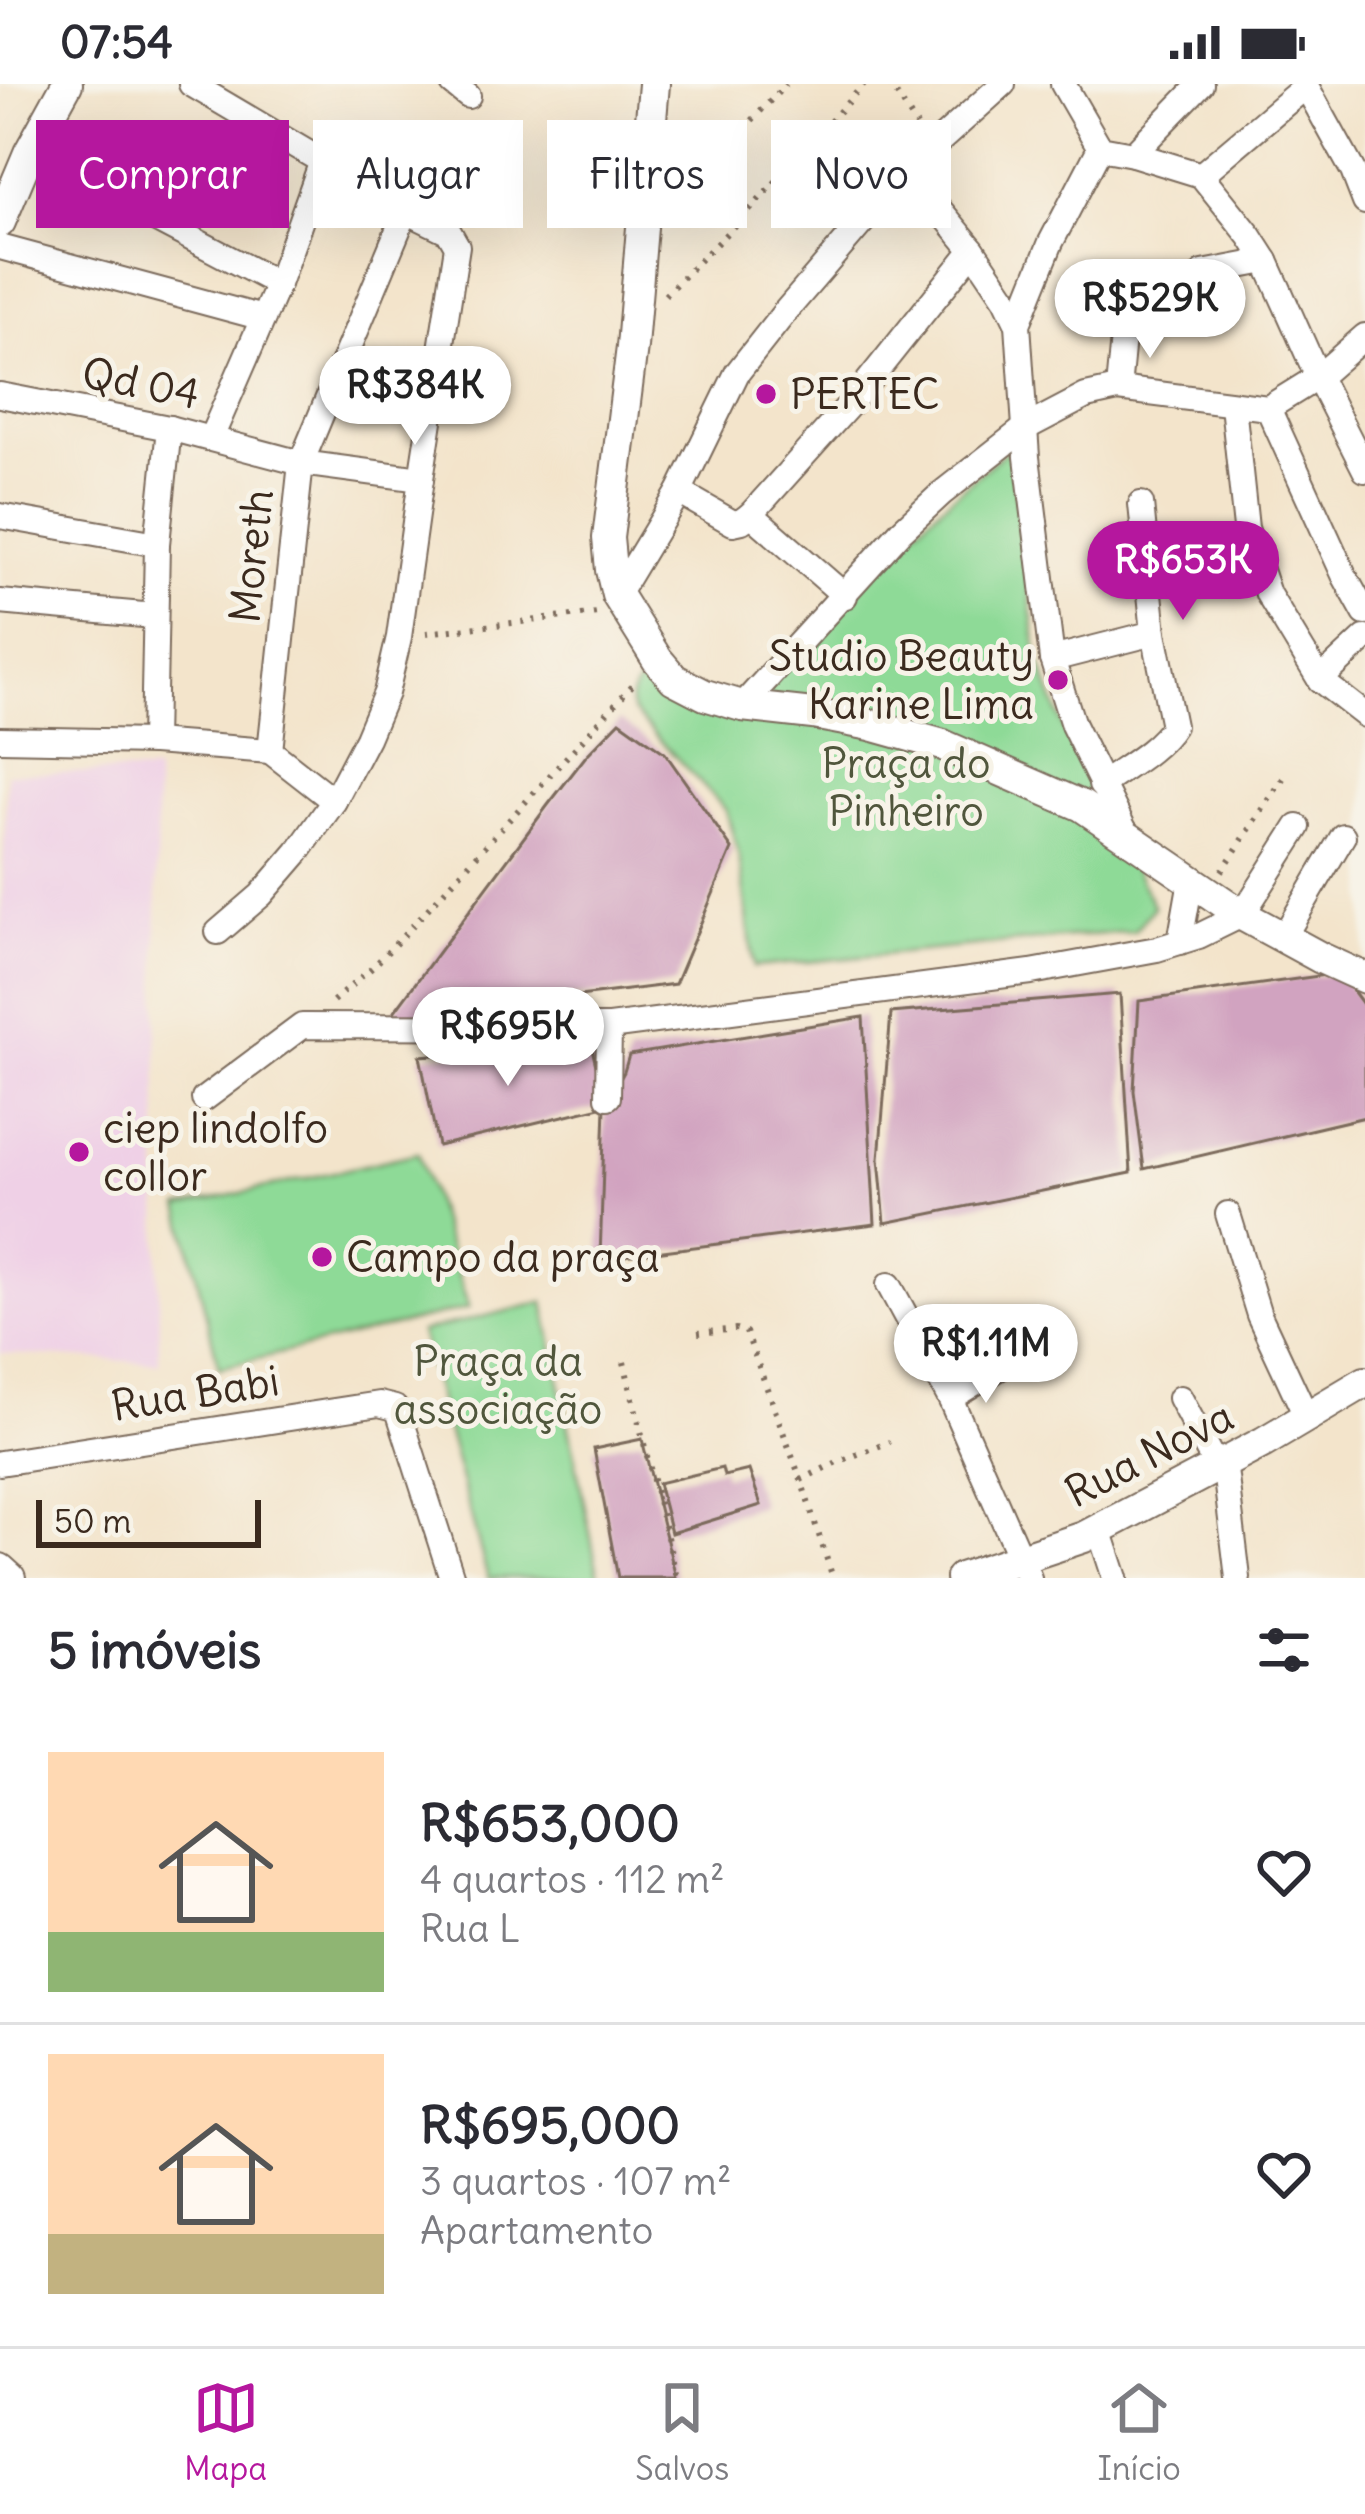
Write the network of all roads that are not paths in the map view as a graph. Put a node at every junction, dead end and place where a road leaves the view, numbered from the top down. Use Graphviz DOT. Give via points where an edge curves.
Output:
graph roads {
  1 [pos="67,84"];
  2 [pos="191,84"];
  3 [pos="655,84"];
  4 [pos="1004,84"];
  5 [pos="1063,84"];
  6 [pos="1202,84"];
  7 [pos="1306,85"];
  8 [pos="951,130"];
  9 [pos="1100,148"];
  10 [pos="29,152"];
  11 [pos="1133,154"];
  12 [pos="313,156"];
  13 [pos="1201,176"];
  14 [pos="313,186"];
  15 [pos="1365,202"];
  16 [pos="0,221"];
  17 [pos="951,223"];
  18 [pos="399,228"];
  19 [pos="441,228"];
  20 [pos="857,228"];
  21 [pos="0,247"];
  22 [pos="974,250"];
  23 [pos="1266,261"];
  24 [pos="1203,273"];
  25 [pos="278,284"];
  26 [pos="263,318"];
  27 [pos="1018,324"];
  28 [pos="1124,327"];
  29 [pos="1365,336"];
  30 [pos="1318,377"];
  31 [pos="1118,388"];
  32 [pos="0,395"];
  33 [pos="1233,405"];
  34 [pos="1268,408"];
  35 [pos="169,428"];
  36 [pos="1025,428"];
  37 [pos="211,438"];
  38 [pos="301,463"];
  39 [pos="1365,470"];
  40 [pos="421,479"];
  41 [pos="679,492"];
  42 [pos="1141,504"];
  43 [pos="751,514"];
  44 [pos="0,516"];
  45 [pos="157,544"];
  46 [pos="845,596"];
  47 [pos="0,602"];
  48 [pos="621,602"];
  49 [pos="1365,613"];
  50 [pos="154,616"];
  51 [pos="1154,634"];
  52 [pos="1365,638"];
  53 [pos="1052,659"];
  54 [pos="1320,680"];
  55 [pos="742,706"];
  56 [pos="1365,715"];
  57 [pos="0,739"];
  58 [pos="153,742"];
  59 [pos="270,752"];
  60 [pos="1100,785"];
  61 [pos="334,801"];
  62 [pos="1298,827"];
  63 [pos="1127,835"];
  64 [pos="1343,836"];
  65 [pos="1200,886"];
  66 [pos="1242,915"];
  67 [pos="218,932"];
  68 [pos="1283,938"];
  69 [pos="1180,942"];
  70 [pos="1365,979"];
  71 [pos="609,1027"];
  72 [pos="608,1097"];
  73 [pos="204,1099"];
  74 [pos="1228,1214"];
  75 [pos="889,1285"];
  76 [pos="1032,1348"];
  77 [pos="1365,1382"];
  78 [pos="950,1398"];
  79 [pos="1180,1398"];
  80 [pos="1306,1418"];
  81 [pos="0,1463"];
  82 [pos="1220,1463"];
  83 [pos="1099,1529"];
  84 [pos="1024,1568"];
  85 [pos="0,1569"];
  86 [pos="10,1578"];
  87 [pos="452,1578"];
  88 [pos="962,1578"];
  89 [pos="1115,1578"];
  90 [pos="1238,1578"];
  1 -- 10 [label="street"];
  2 -- 12 [label="street"];
  3 -- 48 [label="street" via="608,538"];
  4 -- 8 [label="street"];
  5 -- 9 [label="street"];
  6 -- 11 [label="street"];
  7 -- 13 [label="street"];
  7 -- 15 [label="street"];
  9 -- 11 [label="street"];
  9 -- 27 [label="street"];
  10 -- 16 [label="street"];
  10 -- 25 [label="street"];
  11 -- 13 [label="street"];
  13 -- 23 [label="street"];
  14 -- 25 [label="street, Qd 04"];
  17 -- 22 [label="street"];
  18 -- 38 [label="street"];
  19 -- 40 [label="street" via="457,246"];
  20 -- 41 [label="street" via="737,373"];
  21 -- 26 [label="street"];
  22 -- 27 [label="street"];
  22 -- 43 [label="street"];
  23 -- 24 [label="street"];
  23 -- 30 [label="street"];
  25 -- 26 [label="street, Qd 04"];
  26 -- 37 [label="street, Qd 04"];
  27 -- 36 [label="street"];
  28 -- 31 [label="street"];
  29 -- 30 [label="street"];
  30 -- 34 [label="street"];
  30 -- 39 [label="street"];
  31 -- 33 [label="street"];
  31 -- 36 [label="street"];
  32 -- 35 [label="street, Qd 04"];
  33 -- 34 [label="street"];
  33 -- 54 [label="street" via="1246,528 1268,594"];
  34 -- 49 [label="street"];
  35 -- 37 [label="street, Qd 04"];
  35 -- 45 [label="street"];
  36 -- 46 [label="street" via="901,531"];
  36 -- 53 [label="street"];
  37 -- 38 [label="street, Moreth"];
  38 -- 40 [label="street"];
  38 -- 59 [label="street, Moreth"];
  40 -- 61 [label="street" via="386,693"];
  41 -- 43 [label="street" via="733,523"];
  41 -- 48 [label="street"];
  42 -- 51 [label="street"];
  43 -- 46 [label="street"];
  44 -- 45 [label="street"];
  45 -- 50 [label="street"];
  46 -- 55 [label="street"];
  47 -- 50 [label="street"];
  48 -- 55 [label="street" via="674,679"];
  50 -- 58 [label="street"];
  51 -- 53 [label="street"];
  51 -- 60 [label="street" via="1171,732"];
  52 -- 54 [label="street"];
  53 -- 60 [label="street"];
  54 -- 56 [label="street"];
  55 -- 63 [label="street" via="943,745 1082,806"];
  57 -- 58 [label="street"];
  58 -- 59 [label="street"];
  59 -- 61 [label="street"];
  60 -- 63 [label="street"];
  61 -- 67 [label="street" via="261,896"];
  62 -- 66 [label="street"];
  63 -- 65 [label="street"];
  64 -- 68 [label="street"];
  65 -- 66 [label="street"];
  65 -- 69 [label="street"];
  66 -- 68 [label="street"];
  66 -- 69 [label="street"];
  68 -- 70 [label="street"];
  69 -- 71 [label="street" via="1030,972"];
  71 -- 72 [label="street"];
  71 -- 73 [label="street" via="302,1026"];
  74 -- 80 [label="street" via="1258,1315"];
  75 -- 78 [label="street"];
  76 -- 78 [label="street"];
  77 -- 80 [label="street, Rua Nova"];
  78 -- 84 [label="street"];
  79 -- 82 [label="street"];
  80 -- 82 [label="street, Rua Nova"];
  81 -- 87 [label="street, Rua Babi" via="380,1404 400,1413"];
  82 -- 83 [label="street, Rua Nova"];
  82 -- 90 [label="street"];
  83 -- 84 [label="street, Rua Nova"];
  83 -- 89 [label="street"];
  84 -- 88 [label="street, Rua Nova"];
  85 -- 86 [label="street"];
}
